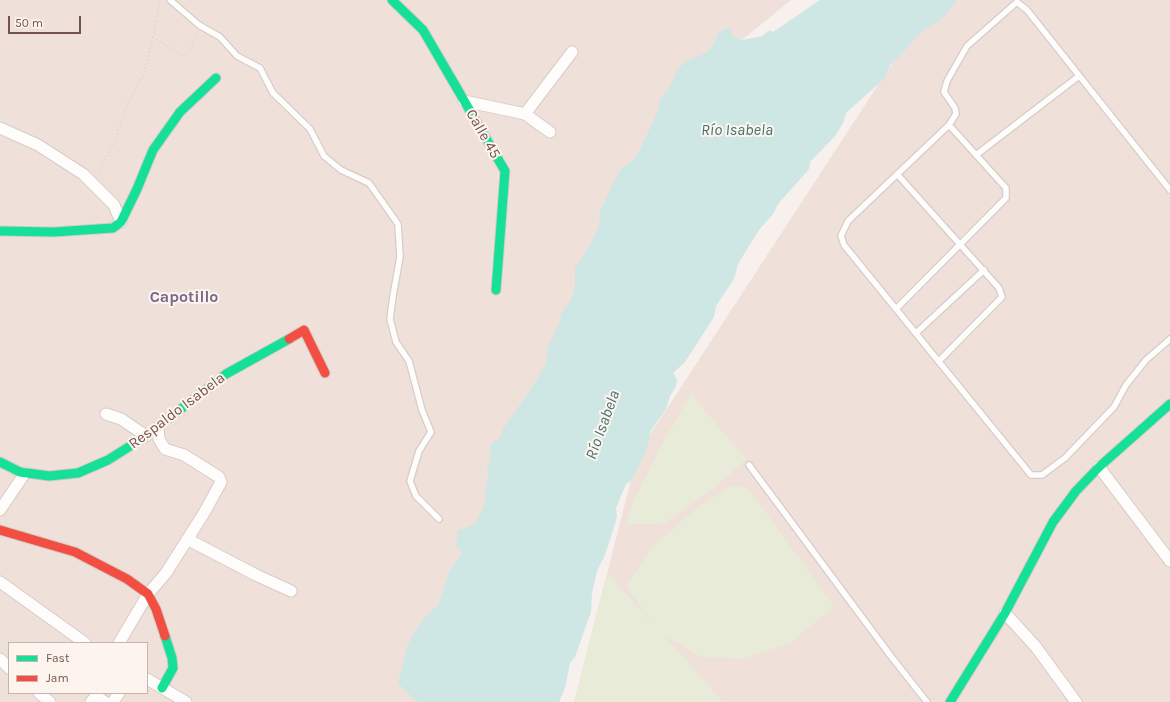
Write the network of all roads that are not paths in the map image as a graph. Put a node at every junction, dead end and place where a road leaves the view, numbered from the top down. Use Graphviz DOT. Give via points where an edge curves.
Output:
graph roads {
  1 [pos="170,0"];
  2 [pos="392,0"];
  3 [pos="572,52"];
  4 [pos="1079,76"];
  5 [pos="216,78"];
  6 [pos="464,101"];
  7 [pos="524,114"];
  8 [pos="948,125"];
  9 [pos="0,128"];
  10 [pos="550,132"];
  11 [pos="976,155"];
  12 [pos="897,174"];
  13 [pos="1170,190"];
  14 [pos="121,222"];
  15 [pos="0,231"];
  16 [pos="960,244"];
  17 [pos="984,270"];
  18 [pos="496,290"];
  19 [pos="896,309"];
  20 [pos="916,333"];
  21 [pos="1170,339"];
  22 [pos="939,361"];
  23 [pos="324,374"];
  24 [pos="1170,404"];
  25 [pos="106,414"];
  26 [pos="158,427"];
  27 [pos="146,436"];
  28 [pos="0,462"];
  29 [pos="749,465"];
  30 [pos="1099,467"];
  31 [pos="25,473"];
  32 [pos="0,510"];
  33 [pos="439,519"];
  34 [pos="0,530"];
  35 [pos="188,539"];
  36 [pos="1170,561"];
  37 [pos="0,582"];
  38 [pos="291,591"];
  39 [pos="148,594"];
  40 [pos="1004,613"];
  41 [pos="83,642"];
  42 [pos="120,642"];
  43 [pos="0,659"];
  44 [pos="8,667"];
  45 [pos="148,680"];
  46 [pos="162,688"];
  47 [pos="40,694"];
  48 [pos="50,702"];
  49 [pos="91,702"];
  50 [pos="105,702"];
  51 [pos="186,702"];
  52 [pos="928,702"];
  53 [pos="950,702"];
  54 [pos="1076,702"];
  1 -- 33 [label="lane" via="199,25 220,37 237,56 260,68 273,93 310,129 324,156 341,170 369,183 398,224 400,256 390,319 396,342 409,361 422,410 431,432 419,450 410,481 416,496"];
  2 -- 6 [label="street, Calle 45" via="422,30"];
  3 -- 7 [label="street"];
  4 -- 8 [label="lane" via="1027,10 1017,2 967,46 947,81 944,92 956,114"];
  4 -- 11 [label="lane"];
  4 -- 13 [label="lane"];
  5 -- 14 [label="street" via="180,112 153,150"];
  6 -- 7 [label="street"];
  6 -- 18 [label="street, Calle 45" via="505,171"];
  7 -- 10 [label="street"];
  8 -- 11 [label="lane"];
  8 -- 12 [label="lane"];
  9 -- 14 [label="street" via="38,145 83,174 114,205"];
  11 -- 16 [label="lane" via="1006,188 1006,198"];
  12 -- 16 [label="lane"];
  12 -- 19 [label="lane" via="848,221 841,236 844,245"];
  14 -- 15 [label="street" via="113,228 54,232"];
  16 -- 17 [label="lane"];
  16 -- 19 [label="lane"];
  17 -- 20 [label="lane"];
  17 -- 22 [label="lane" via="999,288 1002,298"];
  19 -- 20 [label="lane"];
  20 -- 22 [label="lane"];
  21 -- 22 [label="lane" via="1146,360 1126,385 1114,407 1065,458 1042,475 1031,475"];
  23 -- 26 [label="street, Respaldo Isabela" via="304,330 226,374"];
  24 -- 30 [label="street"];
  25 -- 27 [label="street" via="120,419"];
  26 -- 27 [label="street, Respaldo Isabela"];
  26 -- 35 [label="street" via="159,439 165,449 184,455 221,482"];
  27 -- 31 [label="street, Respaldo Isabela" via="108,460 78,473 50,476"];
  28 -- 31 [label="street, Respaldo Isabela"];
  29 -- 52 [label="lane"];
  30 -- 36 [label="street"];
  30 -- 40 [label="street" via="1076,491 1053,522"];
  31 -- 32 [label="street"];
  34 -- 39 [label="street" via="75,552 127,579"];
  35 -- 38 [label="street"];
  35 -- 39 [label="street" via="166,573"];
  37 -- 41 [label="street"];
  39 -- 42 [label="street"];
  39 -- 46 [label="street" via="156,609 172,658 173,668"];
  40 -- 53 [label="street"];
  40 -- 54 [label="street" via="1036,647"];
  43 -- 44 [label="street"];
  45 -- 46 [label="street"];
  46 -- 51 [label="street"];
  47 -- 48 [label="street"];
  49 -- 50 [label="street" via="96,696"];
}
